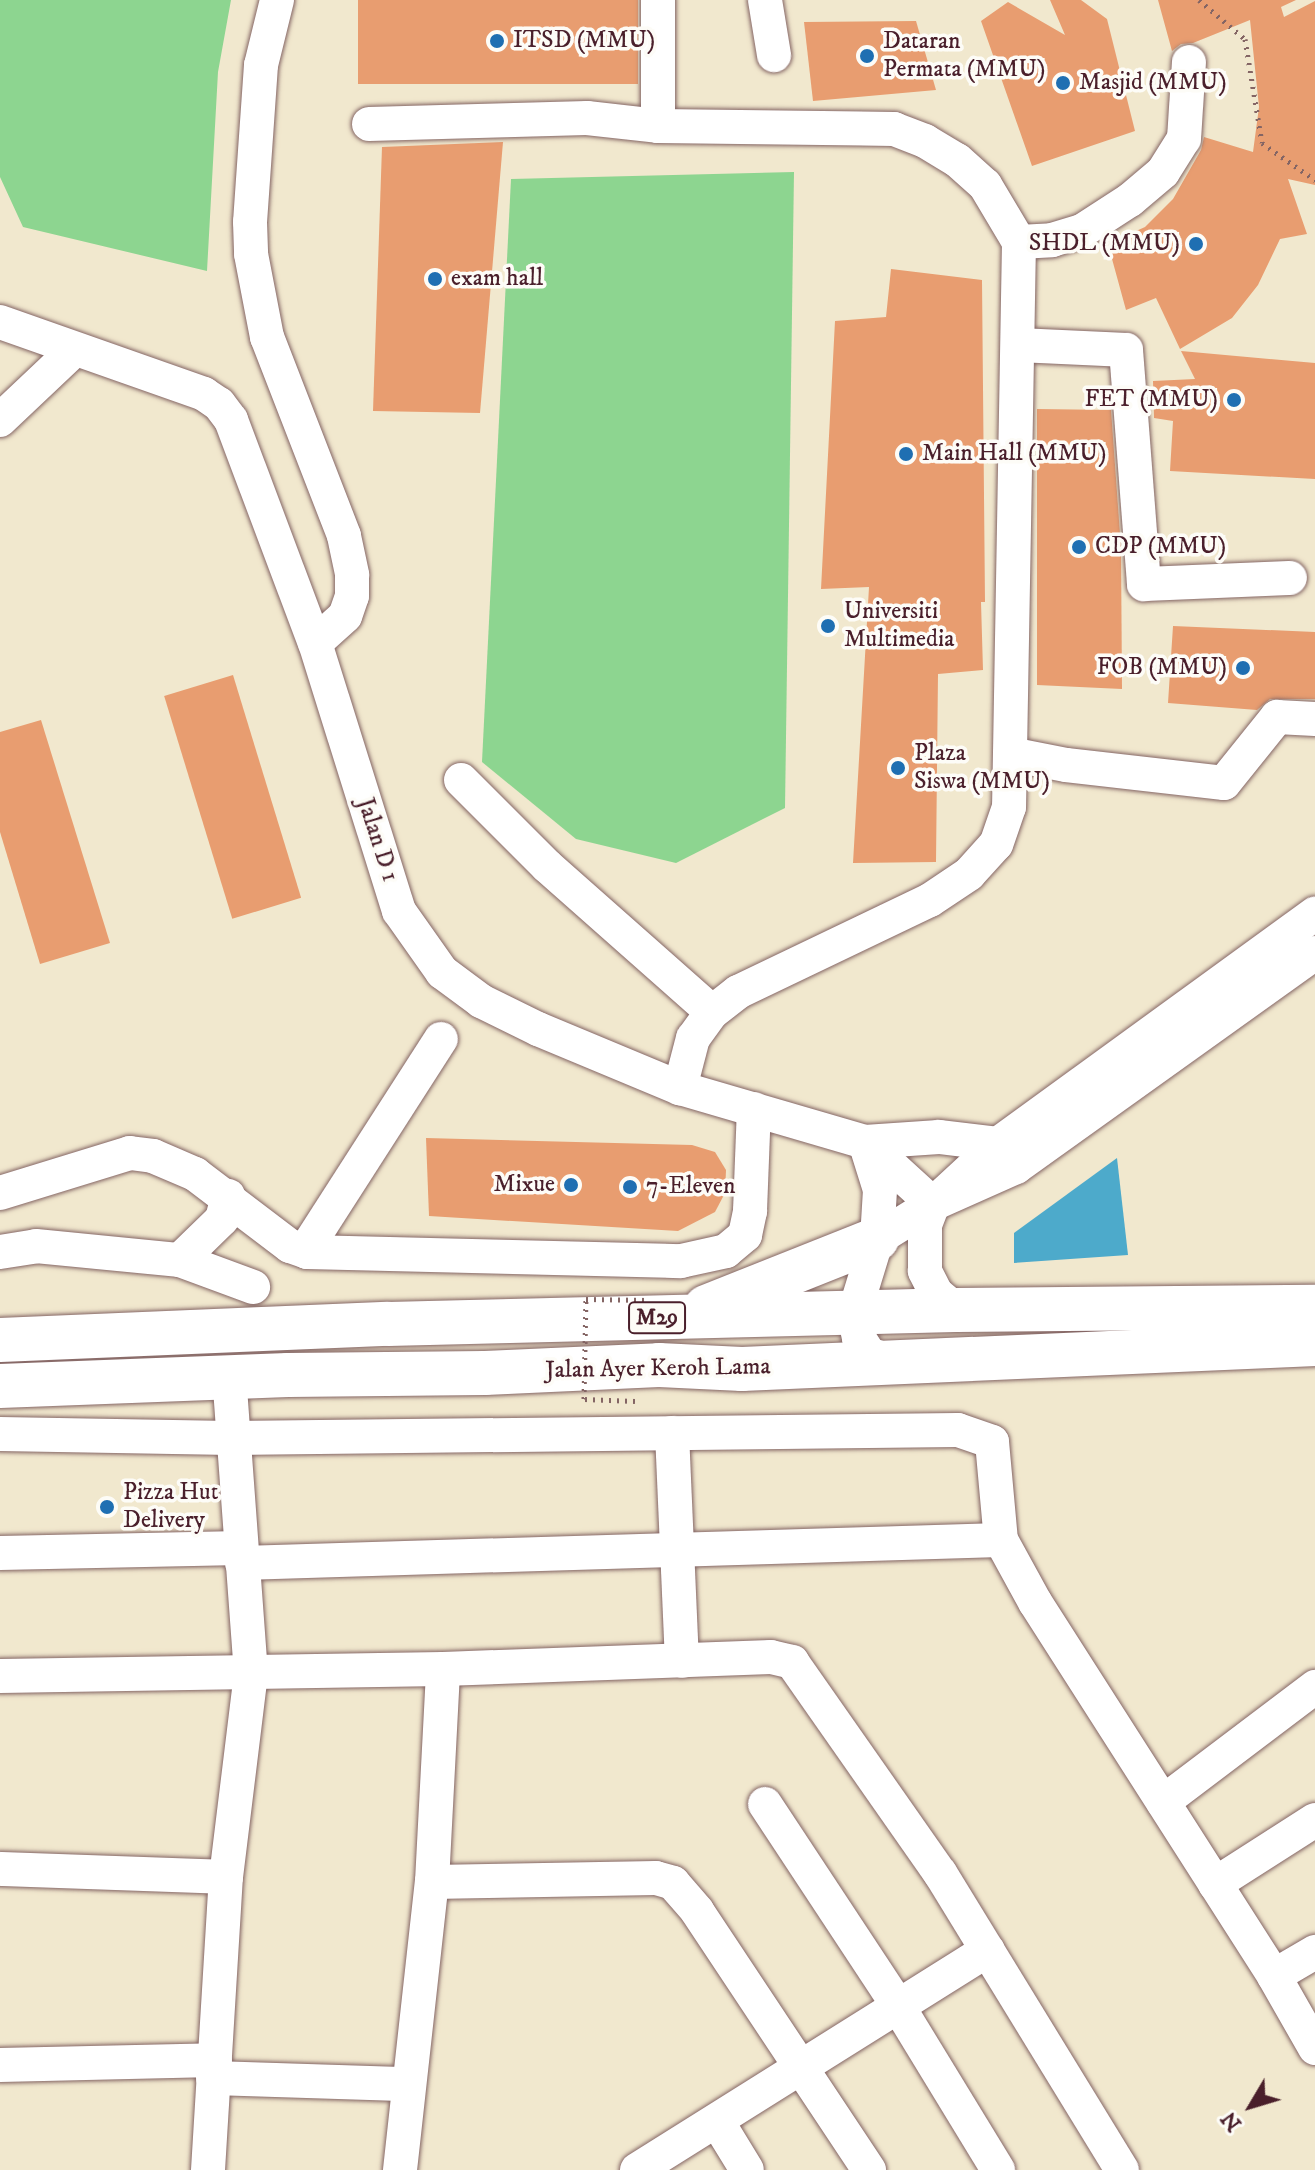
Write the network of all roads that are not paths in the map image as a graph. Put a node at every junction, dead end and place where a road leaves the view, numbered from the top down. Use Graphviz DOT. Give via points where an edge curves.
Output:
graph roads {
  1 [pos="277,0"];
  2 [pos="658,0"];
  3 [pos="765,0"];
  4 [pos="774,55"];
  5 [pos="1189,62"];
  6 [pos="369,124"];
  7 [pos="658,126"];
  8 [pos="1019,242"];
  9 [pos="0,322"];
  10 [pos="1019,345"];
  11 [pos="75,349"];
  12 [pos="0,420"];
  13 [pos="1290,578"];
  14 [pos="315,643"];
  15 [pos="1315,719"];
  16 [pos="1010,754"];
  17 [pos="461,780"];
  18 [pos="1315,914"];
  19 [pos="1315,953"];
  20 [pos="712,1012"];
  21 [pos="441,1039"];
  22 [pos="680,1088"];
  23 [pos="754,1109"];
  24 [pos="865,1142"];
  25 [pos="998,1144"];
  26 [pos="0,1193"];
  27 [pos="228,1196"];
  28 [pos="933,1204"];
  29 [pos="877,1239"];
  30 [pos="0,1252"];
  31 [pos="307,1252"];
  32 [pos="180,1260"];
  33 [pos="253,1287"];
  34 [pos="1315,1307"];
  35 [pos="663,1309"];
  36 [pos="956,1310"];
  37 [pos="854,1314"];
  38 [pos="388,1324"];
  39 [pos="78,1338"];
  40 [pos="0,1340"];
  41 [pos="1315,1344"];
  42 [pos="887,1360"];
  43 [pos="229,1377"];
  44 [pos="0,1386"];
  45 [pos="672,1433"];
  46 [pos="0,1434"];
  47 [pos="231,1438"];
  48 [pos="1001,1540"];
  49 [pos="677,1552"];
  50 [pos="0,1553"];
  51 [pos="241,1556"];
  52 [pos="682,1661"];
  53 [pos="443,1669"];
  54 [pos="251,1674"];
  55 [pos="0,1676"];
  56 [pos="1315,1687"];
  57 [pos="1163,1802"];
  58 [pos="765,1804"];
  59 [pos="1315,1820"];
  60 [pos="0,1869"];
  61 [pos="226,1877"];
  62 [pos="432,1882"];
  63 [pos="1215,1884"];
  64 [pos="988,1950"];
  65 [pos="1315,1952"];
  66 [pos="1274,1976"];
  67 [pos="898,2006"];
  68 [pos="1315,2048"];
  69 [pos="0,2065"];
  70 [pos="802,2066"];
  71 [pos="214,2069"];
  72 [pos="409,2084"];
  73 [pos="717,2121"];
  74 [pos="208,2170"];
  75 [pos="400,2170"];
  76 [pos="637,2170"];
  77 [pos="747,2170"];
  78 [pos="869,2170"];
  79 [pos="998,2170"];
  80 [pos="1122,2170"];
  1 -- 14 [label="street" via="261,65 251,254 267,337 336,512 352,575 345,616"];
  2 -- 7 [label="street"];
  3 -- 4 [label="street"];
  5 -- 8 [label="street" via="1184,139 1163,172 1082,231"];
  6 -- 7 [label="street" via="587,118"];
  7 -- 8 [label="street" via="894,129 957,160 985,185"];
  8 -- 10 [label="street"];
  9 -- 11 [label="street, Jalan D 1"];
  10 -- 13 [label="street" via="1126,350 1144,584"];
  10 -- 16 [label="street"];
  11 -- 12 [label="street"];
  11 -- 14 [label="street, Jalan D 1" via="219,404 238,434"];
  14 -- 22 [label="street, Jalan D 1" via="399,911 442,972 481,1001"];
  15 -- 16 [label="street" via="1277,717 1224,783"];
  16 -- 20 [label="street" via="1009,807 996,844 969,874 930,900 738,992"];
  17 -- 20 [label="street" via="558,876"];
  18 -- 25 [label="street"];
  19 -- 28 [label="street" via="1016,1167"];
  20 -- 22 [label="street" via="693,1038"];
  21 -- 31 [label="street"];
  22 -- 23 [label="street, Jalan D 1"];
  23 -- 24 [label="street, Jalan D 1"];
  23 -- 31 [label="street" via="750,1211 745,1235 726,1251 681,1261"];
  24 -- 25 [label="street" via="939,1137"];
  24 -- 28 [label="street, Jalan D 1"];
  24 -- 29 [label="street" via="880,1190"];
  25 -- 28 [label="street"];
  26 -- 27 [label="street" via="130,1153 181,1168"];
  27 -- 31 [label="street" via="290,1246"];
  27 -- 32 [label="street" via="222,1219"];
  28 -- 29 [label="street"];
  28 -- 36 [label="street" via="925,1225 925,1271 936,1293"];
  29 -- 35 [label="main road"];
  29 -- 37 [label="street"];
  30 -- 32 [label="street" via="36,1246"];
  32 -- 33 [label="street"];
  34 -- 36 [label="main road, Jalan Ayer Keroh Lama / M29"];
  35 -- 37 [label="main road, Jalan Ayer Keroh Lama / M29"];
  35 -- 38 [label="main road, Jalan Ayer Keroh Lama / M29"];
  36 -- 37 [label="main road, Jalan Ayer Keroh Lama / M29"];
  37 -- 42 [label="street" via="869,1354"];
  38 -- 39 [label="main road, Jalan Ayer Keroh Lama / M29"];
  38 -- 43 [label="main road" via="363,1340 273,1345 253,1354"];
  39 -- 40 [label="main road, Jalan Ayer Keroh Lama / M29"];
  39 -- 43 [label="main road" via="131,1350 206,1351"];
  41 -- 42 [label="main road, Jalan Ayer Keroh Lama / M29"];
  42 -- 43 [label="main road, Jalan Ayer Keroh Lama / M29" via="742,1369 659,1365"];
  43 -- 44 [label="main road, Jalan Ayer Keroh Lama / M29"];
  43 -- 47 [label="street"];
  45 -- 47 [label="street"];
  45 -- 48 [label="street" via="975,1434 992,1442 996,1455"];
  45 -- 49 [label="street"];
  46 -- 47 [label="street"];
  47 -- 51 [label="street"];
  48 -- 49 [label="street"];
  48 -- 57 [label="street"];
  49 -- 51 [label="street"];
  49 -- 52 [label="street"];
  50 -- 51 [label="street"];
  51 -- 54 [label="street"];
  52 -- 53 [label="street"];
  52 -- 64 [label="street" via="771,1657 792,1662"];
  53 -- 54 [label="street"];
  53 -- 62 [label="street"];
  54 -- 55 [label="street"];
  54 -- 61 [label="street"];
  56 -- 57 [label="street"];
  57 -- 63 [label="street"];
  58 -- 67 [label="street"];
  59 -- 63 [label="street"];
  60 -- 61 [label="street"];
  61 -- 71 [label="street"];
  62 -- 70 [label="street" via="656,1878 673,1883"];
  62 -- 72 [label="street"];
  63 -- 66 [label="street"];
  64 -- 67 [label="street"];
  64 -- 80 [label="street"];
  65 -- 66 [label="street"];
  66 -- 68 [label="street"];
  67 -- 70 [label="street"];
  67 -- 79 [label="street"];
  69 -- 71 [label="street"];
  70 -- 73 [label="street"];
  70 -- 78 [label="street"];
  71 -- 72 [label="street"];
  71 -- 74 [label="street"];
  72 -- 75 [label="street"];
  73 -- 76 [label="street"];
  73 -- 77 [label="street"];
}
